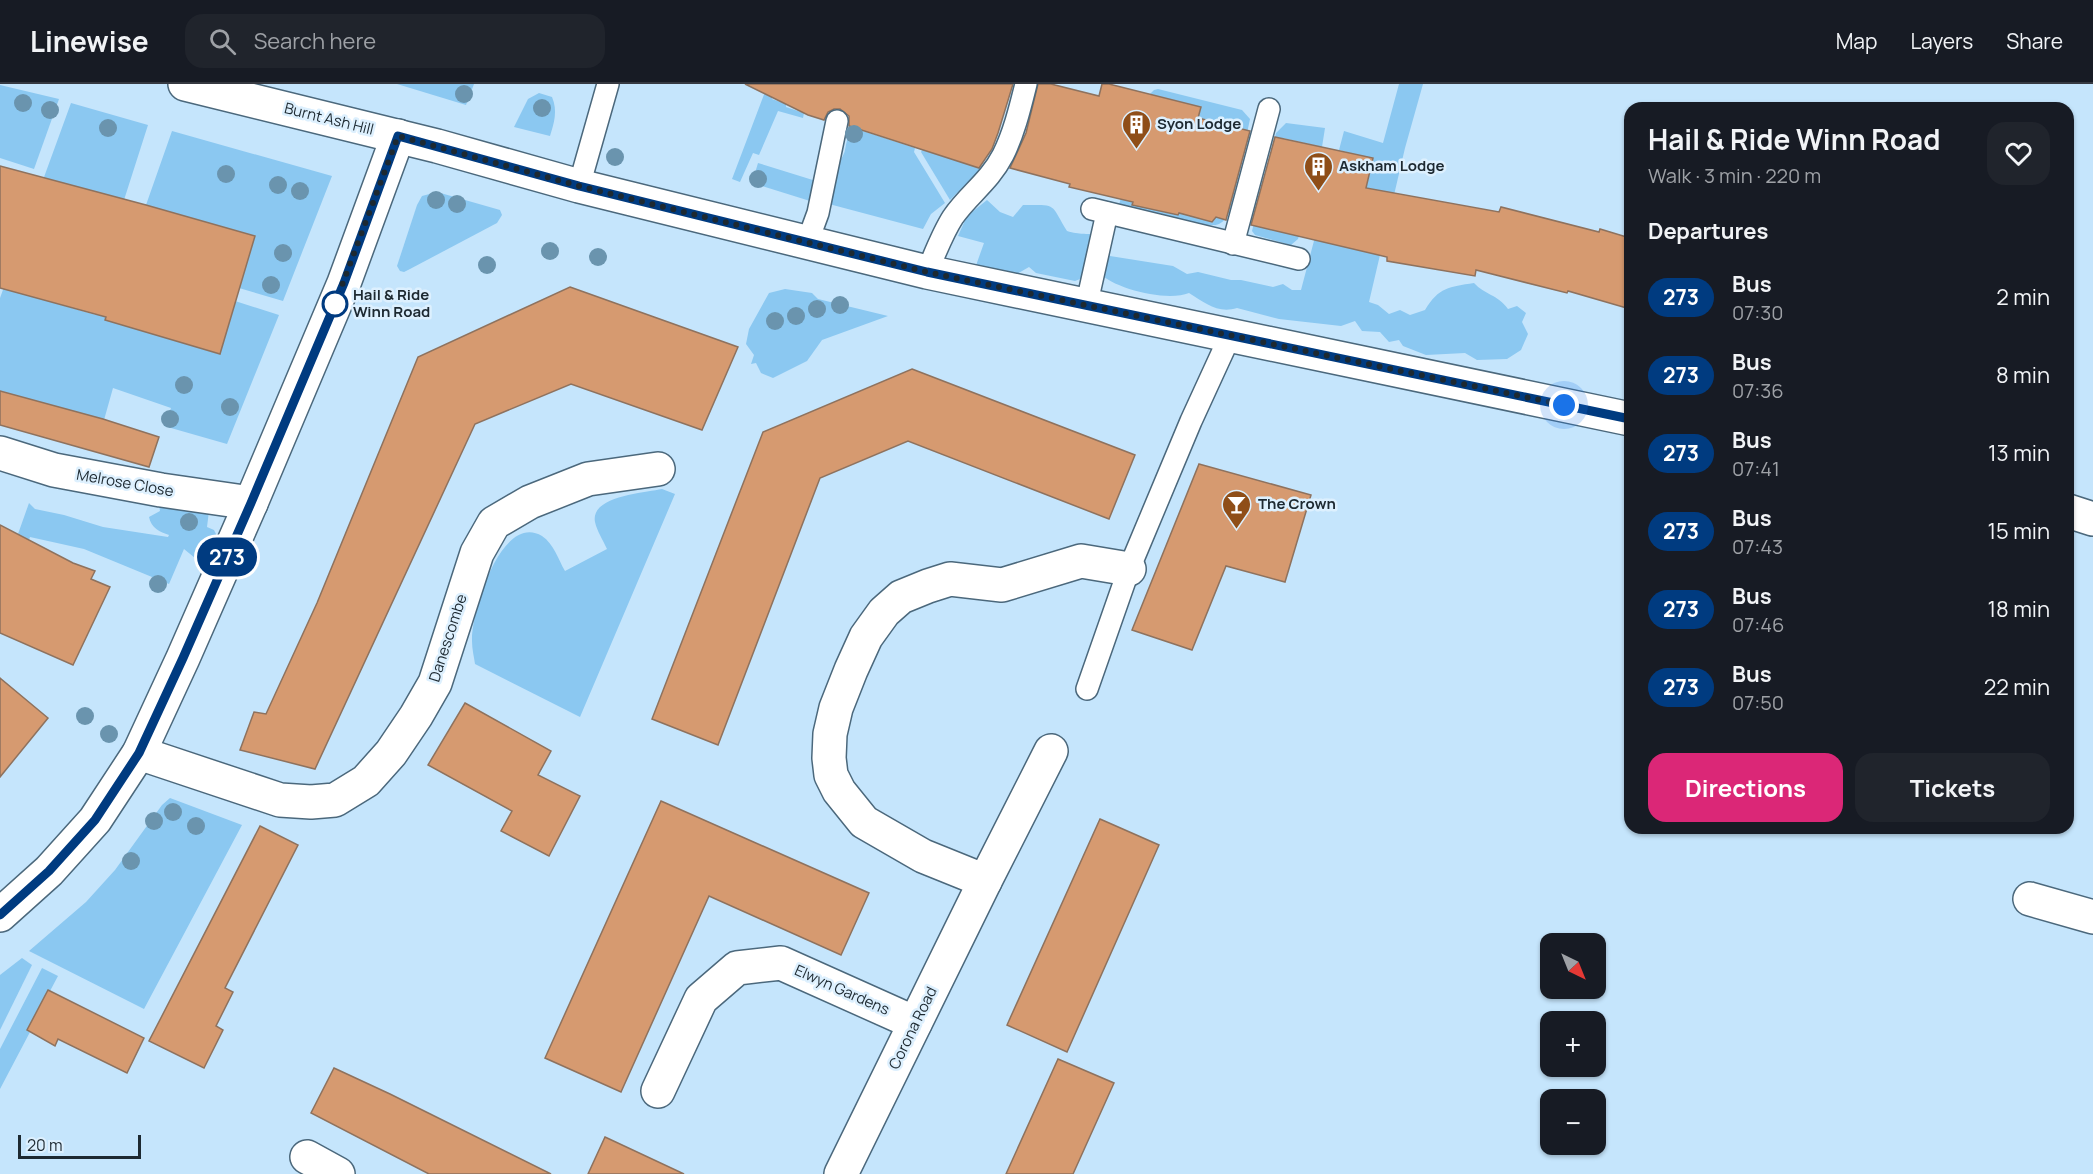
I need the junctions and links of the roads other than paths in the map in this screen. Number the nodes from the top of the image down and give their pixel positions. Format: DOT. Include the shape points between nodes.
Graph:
graph roads {
  1 [pos="185,84"];
  2 [pos="608,84"];
  3 [pos="1026,84"];
  4 [pos="250,92"];
  5 [pos="1269,109"];
  6 [pos="837,121"];
  7 [pos="398,136"];
  8 [pos="579,186"];
  9 [pos="807,243"];
  10 [pos="1233,244"];
  11 [pos="1299,259"];
  12 [pos="927,272"];
  13 [pos="1086,306"];
  14 [pos="1230,336"];
  15 [pos="1624,418"];
  16 [pos="0,453"];
  17 [pos="658,469"];
  18 [pos="251,503"];
  19 [pos="2074,513"];
  20 [pos="2093,519"];
  21 [pos="1129,569"];
  22 [pos="1087,689"];
  23 [pos="1051,751"];
  24 [pos="139,753"];
  25 [pos="985,881"];
  26 [pos="2030,899"];
  27 [pos="0,915"];
  28 [pos="2093,916"];
  29 [pos="915,1023"];
  30 [pos="658,1091"];
  31 [pos="307,1157"];
  32 [pos="338,1174"];
  33 [pos="841,1174"];
  1 -- 4 [label="street, Burnt Ash Hill"];
  2 -- 8 [label="lane"];
  3 -- 12 [label="lane" via="1003,154 982,186 953,216"];
  4 -- 7 [label="street, Burnt Ash Hill"];
  5 -- 10 [label="lane"];
  6 -- 9 [label="lane" via="818,213"];
  7 -- 8 [label="street, Burnt Ash Hill"];
  7 -- 18 [label="street" via="344,283"];
  8 -- 9 [label="street, Burnt Ash Hill"];
  9 -- 12 [label="street, Burnt Ash Hill"];
  10 -- 11 [label="lane"];
  10 -- 13 [label="lane" via="1100,211"];
  12 -- 13 [label="street, Burnt Ash Hill"];
  13 -- 14 [label="street, Burnt Ash Hill"];
  14 -- 15 [label="street, Burnt Ash Hill"];
  14 -- 21 [label="lane"];
  16 -- 18 [label="street, Melrose Close" via="54,470"];
  17 -- 24 [label="street, Danescombe" via="588,479 530,502 494,523 477,553 435,683 416,717 366,781 335,800 280,800"];
  18 -- 24 [label="street"];
  19 -- 20 [label="street"];
  21 -- 22 [label="lane"];
  21 -- 25 [label="street" via="1081,561 1002,585 950,579 928,586 901,597 884,612 854,662 830,734 831,775 839,790 864,822 922,856"];
  23 -- 25 [label="street, Corona Road"];
  24 -- 27 [label="street" via="91,825 42,878"];
  25 -- 29 [label="street, Corona Road"];
  26 -- 28 [label="street"];
  29 -- 30 [label="street, Elwyn Gardens" via="782,963 737,968 701,999"];
  29 -- 33 [label="street, Corona Road"];
  31 -- 32 [label="street"];
}
